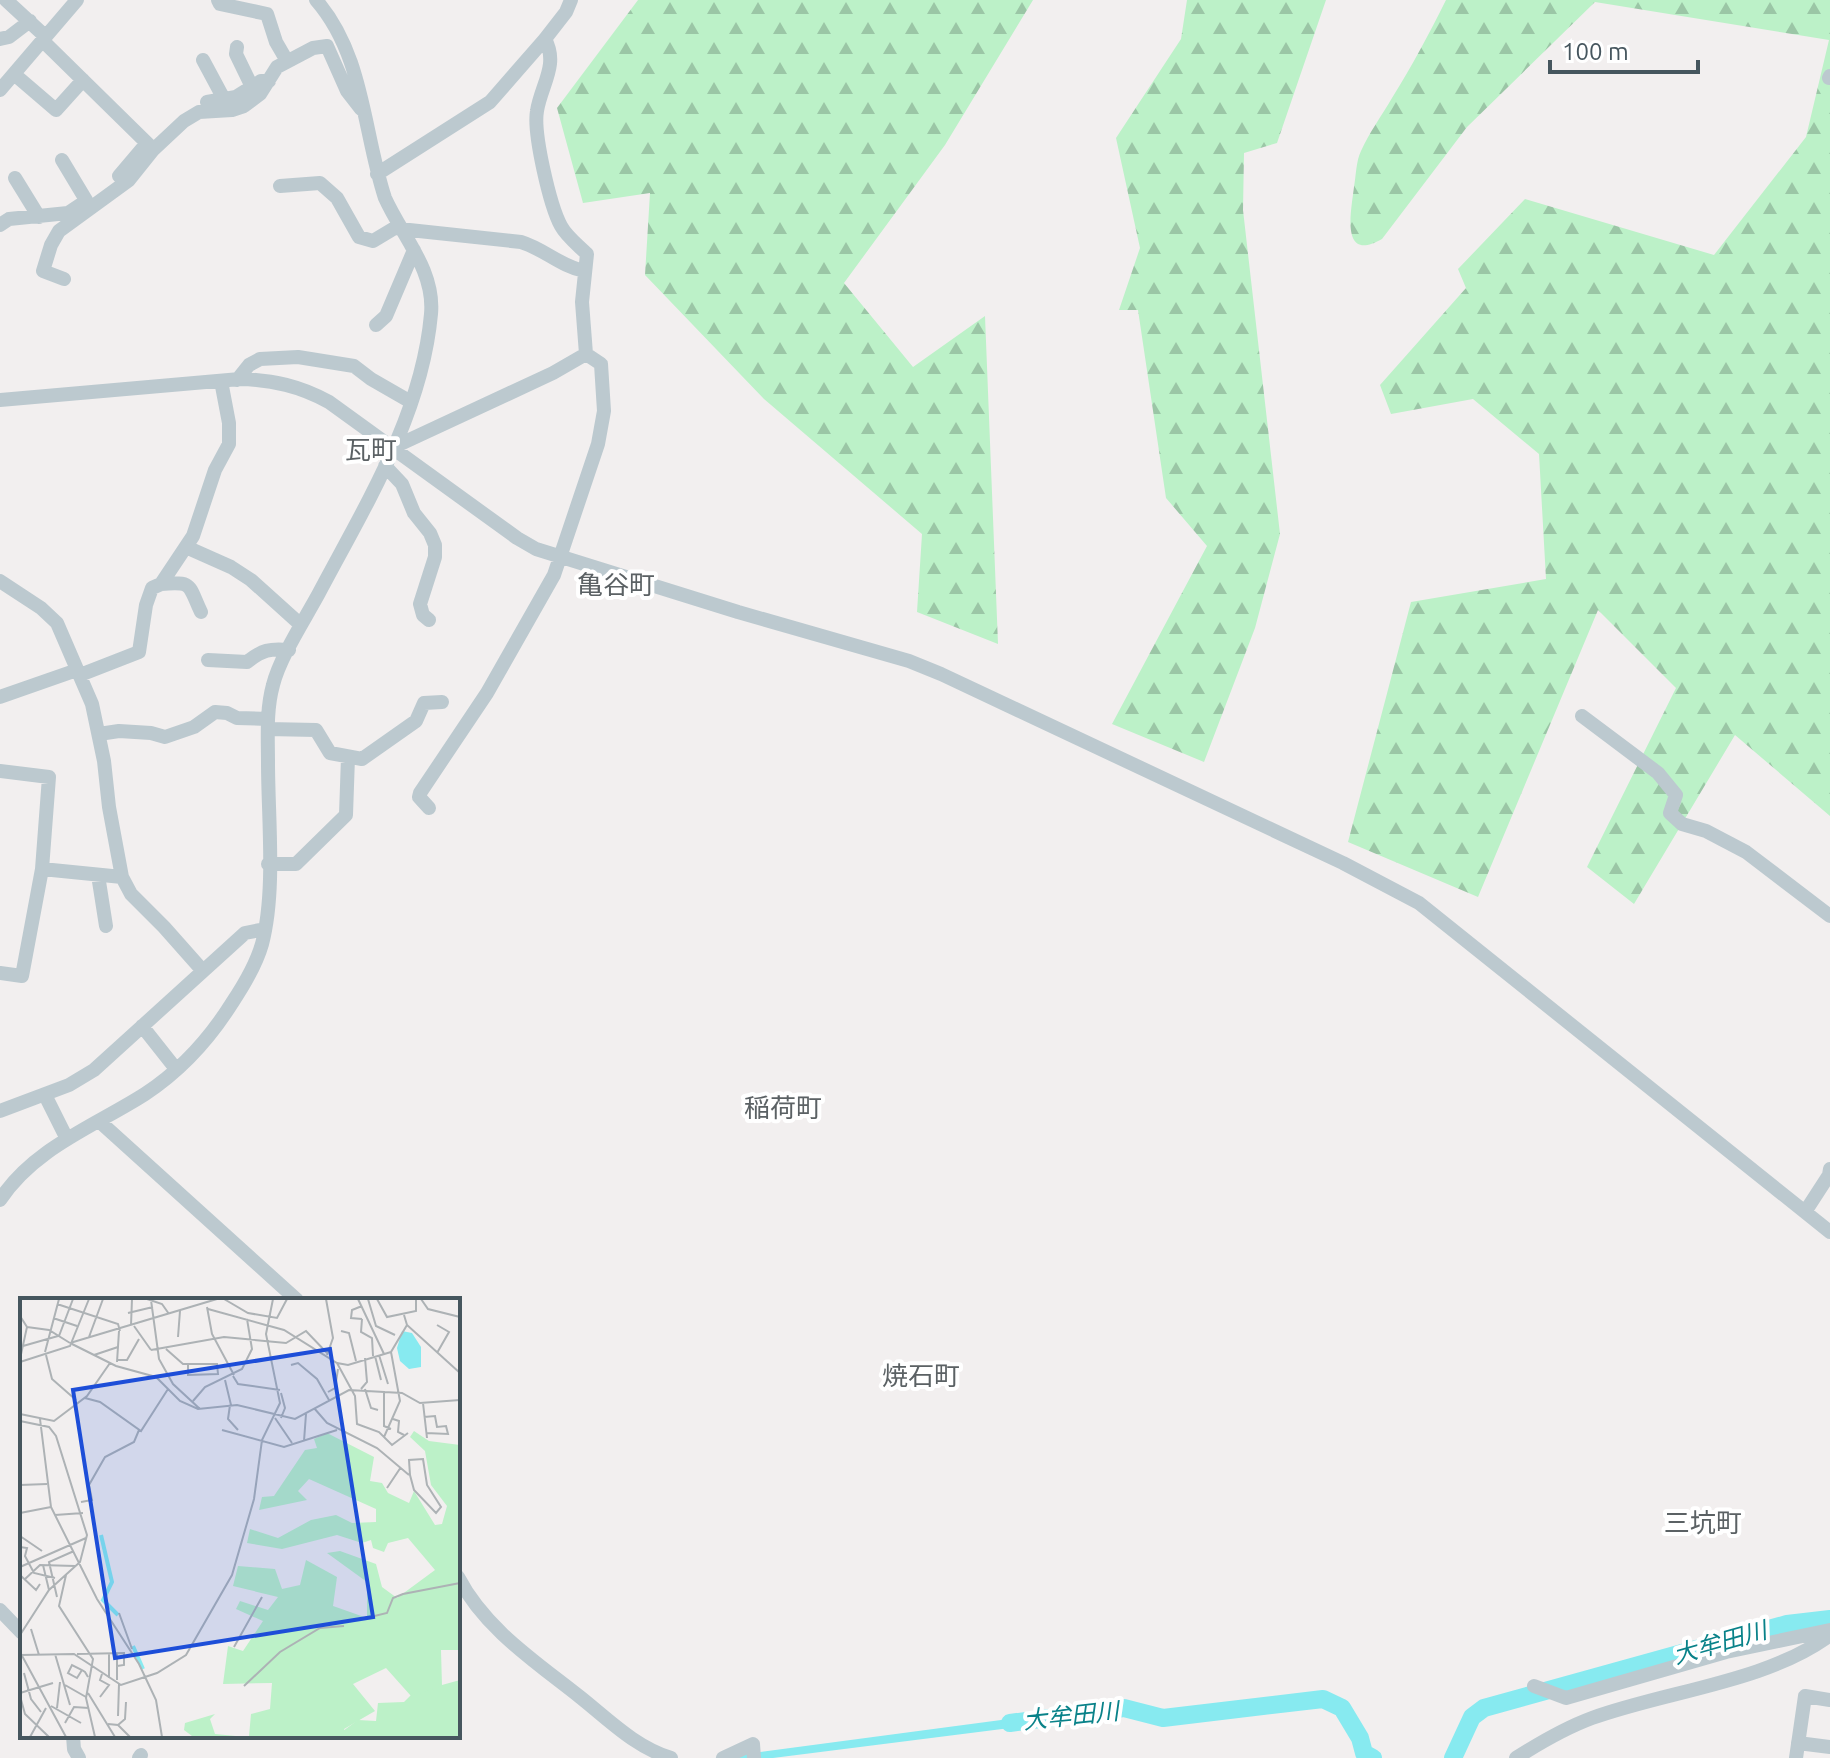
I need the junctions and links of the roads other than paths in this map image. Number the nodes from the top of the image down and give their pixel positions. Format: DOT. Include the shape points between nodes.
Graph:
graph roads {
  1 [pos="6,0"];
  2 [pos="77,0"];
  3 [pos="218,0"];
  4 [pos="316,0"];
  5 [pos="571,0"];
  6 [pos="30,21"];
  7 [pos="0,39"];
  8 [pos="45,39"];
  9 [pos="545,39"];
  10 [pos="237,47"];
  11 [pos="203,60"];
  12 [pos="287,61"];
  13 [pos="14,74"];
  14 [pos="83,80"];
  15 [pos="269,81"];
  16 [pos="252,87"];
  17 [pos="0,90"];
  18 [pos="225,101"];
  19 [pos="197,103"];
  20 [pos="363,112"];
  21 [pos="150,147"];
  22 [pos="62,160"];
  23 [pos="377,174"];
  24 [pos="15,178"];
  25 [pos="280,186"];
  26 [pos="86,200"];
  27 [pos="39,217"];
  28 [pos="0,225"];
  29 [pos="399,227"];
  30 [pos="414,250"];
  31 [pos="584,271"];
  32 [pos="64,279"];
  33 [pos="376,325"];
  34 [pos="586,354"];
  35 [pos="237,380"];
  36 [pos="221,381"];
  37 [pos="0,400"];
  38 [pos="411,402"];
  39 [pos="394,447"];
  40 [pos="385,466"];
  41 [pos="186,547"];
  42 [pos="561,558"];
  43 [pos="0,581"];
  44 [pos="161,584"];
  45 [pos="201,612"];
  46 [pos="429,620"];
  47 [pos="301,625"];
  48 [pos="289,650"];
  49 [pos="208,660"];
  50 [pos="78,672"];
  51 [pos="0,697"];
  52 [pos="442,702"];
  53 [pos="1582,716"];
  54 [pos="268,724"];
  55 [pos="99,734"];
  56 [pos="348,757"];
  57 [pos="0,771"];
  58 [pos="429,808"];
  59 [pos="268,864"];
  60 [pos="42,869"];
  61 [pos="98,875"];
  62 [pos="122,877"];
  63 [pos="1830,916"];
  64 [pos="106,926"];
  65 [pos="265,929"];
  66 [pos="203,971"];
  67 [pos="0,973"];
  68 [pos="142,1026"];
  69 [pos="176,1069"];
  70 [pos="45,1095"];
  71 [pos="0,1111"];
  72 [pos="99,1121"];
  73 [pos="67,1139"];
  74 [pos="1830,1169"];
  75 [pos="0,1200"];
  76 [pos="1805,1212"];
  77 [pos="1830,1232"];
  78 [pos="295,1298"];
  79 [pos="460,1580"];
  80 [pos="0,1610"];
  81 [pos="20,1631"];
  82 [pos="1826,1637"];
  83 [pos="1534,1686"];
  84 [pos="1830,1700"];
  85 [pos="1830,1747"];
  86 [pos="1797,1750"];
  87 [pos="671,1758"];
  88 [pos="723,1758"];
  89 [pos="754,1758"];
  90 [pos="1516,1758"];
  1 -- 6 [label="street"];
  2 -- 8 [label="street"];
  3 -- 12 [label="street" via="267,14"];
  4 -- 20 [label="street" via="334,20 347,47"];
  5 -- 9 [label="street"];
  6 -- 7 [label="street"];
  6 -- 8 [label="street"];
  8 -- 13 [label="street"];
  8 -- 14 [label="street"];
  9 -- 23 [label="street" via="490,102"];
  9 -- 31 [label="street" via="552,53 536,132 555,214 587,254"];
  10 -- 16 [label="street"];
  11 -- 18 [label="street"];
  12 -- 15 [label="street"];
  12 -- 20 [label="street" via="327,46"];
  13 -- 14 [label="street" via="56,110"];
  13 -- 17 [label="street"];
  14 -- 21 [label="street"];
  15 -- 16 [label="street"];
  15 -- 21 [label="street" via="244,106 199,112"];
  16 -- 18 [label="street"];
  18 -- 19 [label="street"];
  20 -- 23 [label="street"];
  21 -- 26 [label="street"];
  21 -- 32 [label="street" via="129,180 59,231 43,271"];
  22 -- 26 [label="street"];
  23 -- 29 [label="street"];
  24 -- 27 [label="street"];
  25 -- 29 [label="street" via="320,183 337,198 359,237 373,241"];
  26 -- 27 [label="street" via="68,213"];
  27 -- 28 [label="street" via="9,219"];
  29 -- 30 [label="street"];
  29 -- 31 [label="street" via="521,242"];
  30 -- 33 [label="street" via="386,316"];
  30 -- 38 [label="street" via="431,311"];
  31 -- 34 [label="street"];
  34 -- 39 [label="street"];
  34 -- 42 [label="street" via="601,364 604,411"];
  35 -- 36 [label="street"];
  35 -- 38 [label="street" via="260,359 298,357 354,366"];
  35 -- 39 [label="street" via="276,382 311,392"];
  36 -- 37 [label="street"];
  36 -- 41 [label="street" via="229,444"];
  38 -- 39 [label="street"];
  39 -- 40 [label="street"];
  39 -- 42 [label="street" via="517,538"];
  40 -- 46 [label="street" via="402,484 435,545 420,604"];
  40 -- 47 [label="street"];
  41 -- 44 [label="street"];
  41 -- 47 [label="street" via="251,580"];
  42 -- 58 [label="street" via="487,693 420,793"];
  42 -- 76 [label="street" via="923,666 1382,882 1463,936"];
  43 -- 50 [label="street" via="57,623"];
  44 -- 45 [label="street" via="188,585"];
  44 -- 50 [label="street" via="152,588 146,605 139,652"];
  47 -- 48 [label="street"];
  48 -- 49 [label="street" via="260,651 247,662"];
  48 -- 54 [label="street" via="273,683"];
  50 -- 51 [label="street"];
  50 -- 55 [label="street"];
  52 -- 56 [label="street" via="424,703 416,721 362,759"];
  53 -- 63 [label="street" via="1658,773 1676,795 1670,813 1682,824 1746,852"];
  54 -- 55 [label="street" via="215,712 194,727 165,737"];
  54 -- 56 [label="street" via="316,730 330,753"];
  54 -- 59 [label="street"];
  55 -- 62 [label="street"];
  56 -- 59 [label="street" via="346,815 296,864"];
  57 -- 60 [label="street" via="49,777"];
  59 -- 65 [label="street"];
  60 -- 61 [label="street"];
  60 -- 67 [label="street" via="22,976"];
  61 -- 62 [label="street"];
  61 -- 64 [label="street"];
  62 -- 66 [label="street" via="131,894"];
  65 -- 66 [label="street" via="245,933"];
  65 -- 69 [label="street" via="249,976 232,1003"];
  66 -- 68 [label="street"];
  68 -- 69 [label="street"];
  68 -- 70 [label="street" via="94,1070"];
  69 -- 72 [label="street"];
  70 -- 71 [label="street"];
  70 -- 73 [label="street"];
  72 -- 73 [label="street"];
  72 -- 78 [label="street"];
  73 -- 75 [label="street" via="22,1172"];
  74 -- 76 [label="street"];
  76 -- 77 [label="street"];
  79 -- 87 [label="street" via="482,1612 530,1659 626,1735"];
  80 -- 81 [label="street"];
  82 -- 83 [label="street" via="1726,1652 1566,1698"];
  82 -- 90 [label="street" via="1761,1669 1593,1718 1555,1733"];
  84 -- 86 [label="street" via="1805,1696"];
  85 -- 86 [label="street"];
  88 -- 89 [label="street" via="753,1744"];
}
